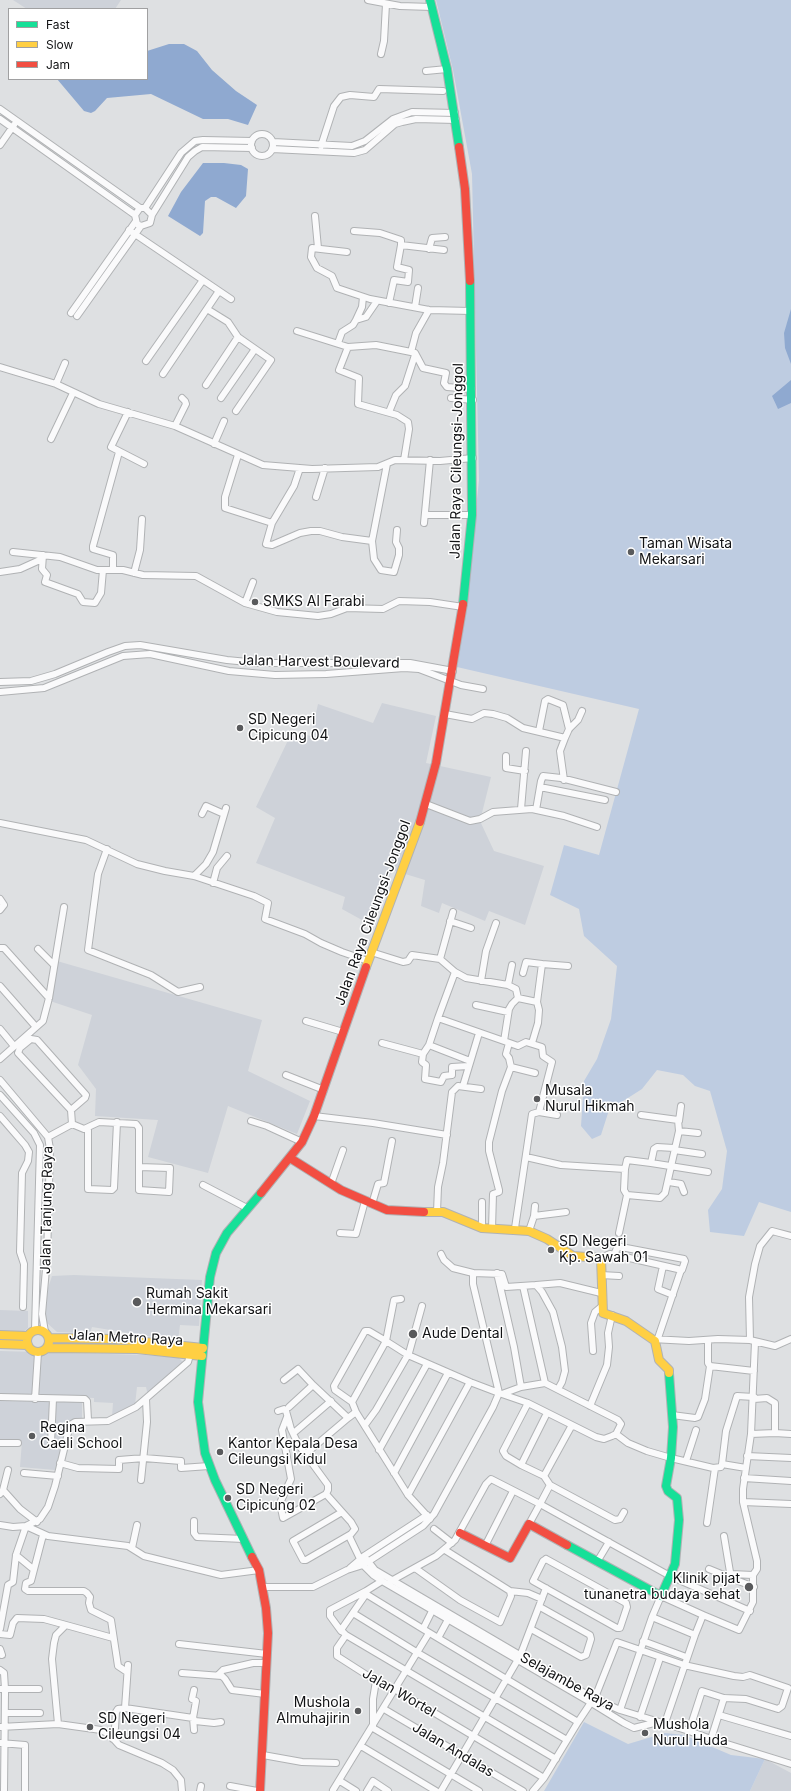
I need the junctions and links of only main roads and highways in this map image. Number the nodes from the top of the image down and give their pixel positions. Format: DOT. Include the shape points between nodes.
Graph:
graph roads {
  1 [pos="431,3"];
  2 [pos="290,1158"];
  3 [pos="47,1335"];
  4 [pos="0,1336"];
  5 [pos="28,1336"];
  6 [pos="0,1344"];
  7 [pos="28,1345"];
  8 [pos="48,1348"];
  9 [pos="202,1352"];
  10 [pos="456,1538"];
  11 [pos="260,1791"];
  1 -- 2 [label="main road, Jalan Raya Cileungsi-Jonggol" via="447,69 465,189 471,311 473,458 472,515 463,607 445,714 426,804 371,952 324,1090 302,1142"];
  2 -- 9 [label="main road, Jalan Raya Cileungsi-Jonggol" via="227,1233 216,1253 210,1277"];
  2 -- 10 [label="main road" via="331,1184 387,1210 437,1212 450,1214 482,1228 515,1228 547,1239 573,1256 601,1258 603,1313 626,1321 655,1338 658,1360 670,1372 671,1458 666,1486 668,1492 677,1498 679,1520 675,1564 661,1596 529,1524 510,1558 485,1546"];
  3 -- 5 [label="main road" via="35,1330"];
  3 -- 8 [label="main road"];
  3 -- 9 [label="main road, Jalan Metro Raya" via="116,1340"];
  4 -- 5 [label="main road"];
  5 -- 7 [label="main road"];
  6 -- 7 [label="main road"];
  7 -- 8 [label="main road" via="38,1353"];
  8 -- 9 [label="main road, Jalan Metro Raya" via="137,1349 190,1355"];
  9 -- 11 [label="main road, Jalan Raya Cileungsi-Jonggol" via="198,1402 205,1453 259,1570 263,1587 268,1654"];
}
